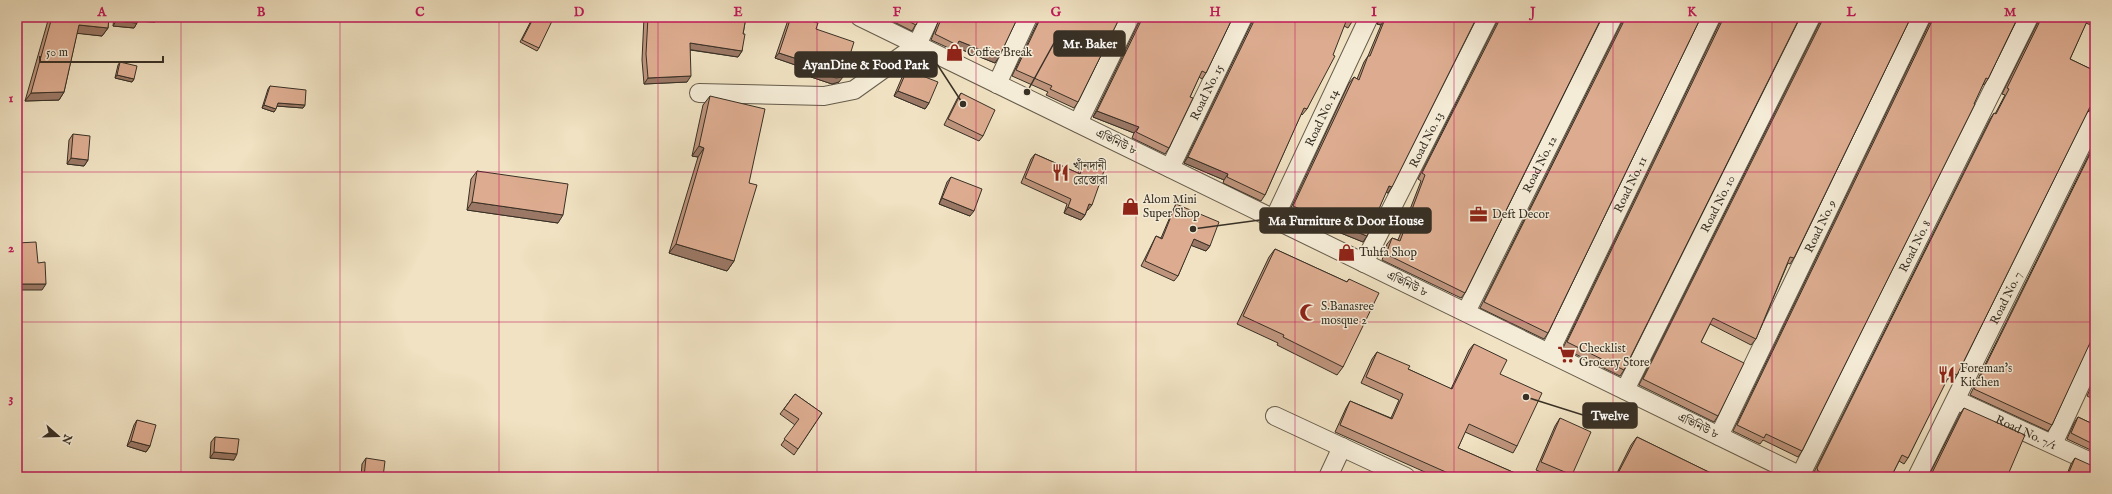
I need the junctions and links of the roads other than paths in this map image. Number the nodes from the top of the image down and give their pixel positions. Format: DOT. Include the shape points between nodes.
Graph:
graph roads {
  1 [pos="860,17"];
  2 [pos="930,17"];
  3 [pos="1028,17"];
  4 [pos="1130,17"];
  5 [pos="1243,17"];
  6 [pos="1369,17"];
  7 [pos="1488,17"];
  8 [pos="1613,17"];
  9 [pos="1711,17"];
  10 [pos="1811,17"];
  11 [pos="1921,17"];
  12 [pos="2029,17"];
  13 [pos="917,44"];
  14 [pos="997,84"];
  15 [pos="699,93"];
  16 [pos="2095,118"];
  17 [pos="1078,123"];
  18 [pos="1170,168"];
  19 [pos="1274,219"];
  20 [pos="1364,263"];
  21 [pos="1466,312"];
  22 [pos="1549,353"];
  23 [pos="2095,353"];
  24 [pos="1626,390"];
  25 [pos="1956,400"];
  26 [pos="1275,416"];
  27 [pos="1719,436"];
  28 [pos="2053,444"];
  29 [pos="1342,447"];
  30 [pos="2095,464"];
  31 [pos="1802,476"];
  32 [pos="1328,477"];
  33 [pos="1406,477"];
  34 [pos="1917,477"];
  1 -- 13 [label="street, এভিনিউ ৮"];
  2 -- 13 [label="street"];
  3 -- 14 [label="street"];
  4 -- 17 [label="street"];
  5 -- 18 [label="street, Road No. 15"];
  6 -- 19 [label="street, Road No. 14"];
  7 -- 20 [label="street, Road No. 13"];
  8 -- 21 [label="street, Road No. 12"];
  9 -- 22 [label="street, Road No. 11"];
  10 -- 24 [label="street, Road No. 10"];
  11 -- 27 [label="street, Road No. 9"];
  12 -- 31 [label="street, Road No. 8"];
  13 -- 14 [label="street, এভিনিউ ৮"];
  13 -- 15 [label="street" via="854,90 840,94 824,96"];
  14 -- 17 [label="street, এভিনিউ ৮"];
  16 -- 25 [label="street, Road No. 7"];
  17 -- 18 [label="street, এভিনিউ ৮"];
  18 -- 19 [label="street, এভিনিউ ৮"];
  19 -- 20 [label="street, এভিনিউ ৮"];
  20 -- 21 [label="street, এভিনিউ ৮"];
  21 -- 22 [label="street, এভিনিউ ৮"];
  22 -- 24 [label="street, এভিনিউ ৮"];
  23 -- 28 [label="street"];
  24 -- 27 [label="street, এভিনিউ ৮"];
  25 -- 28 [label="street, Road No. 7/1"];
  25 -- 34 [label="street, Road No. 7"];
  26 -- 29 [label="street"];
  27 -- 31 [label="street, এভিনিউ ৮"];
  28 -- 30 [label="street, Road No. 7/1"];
  29 -- 32 [label="street"];
  29 -- 33 [label="street"];
}
